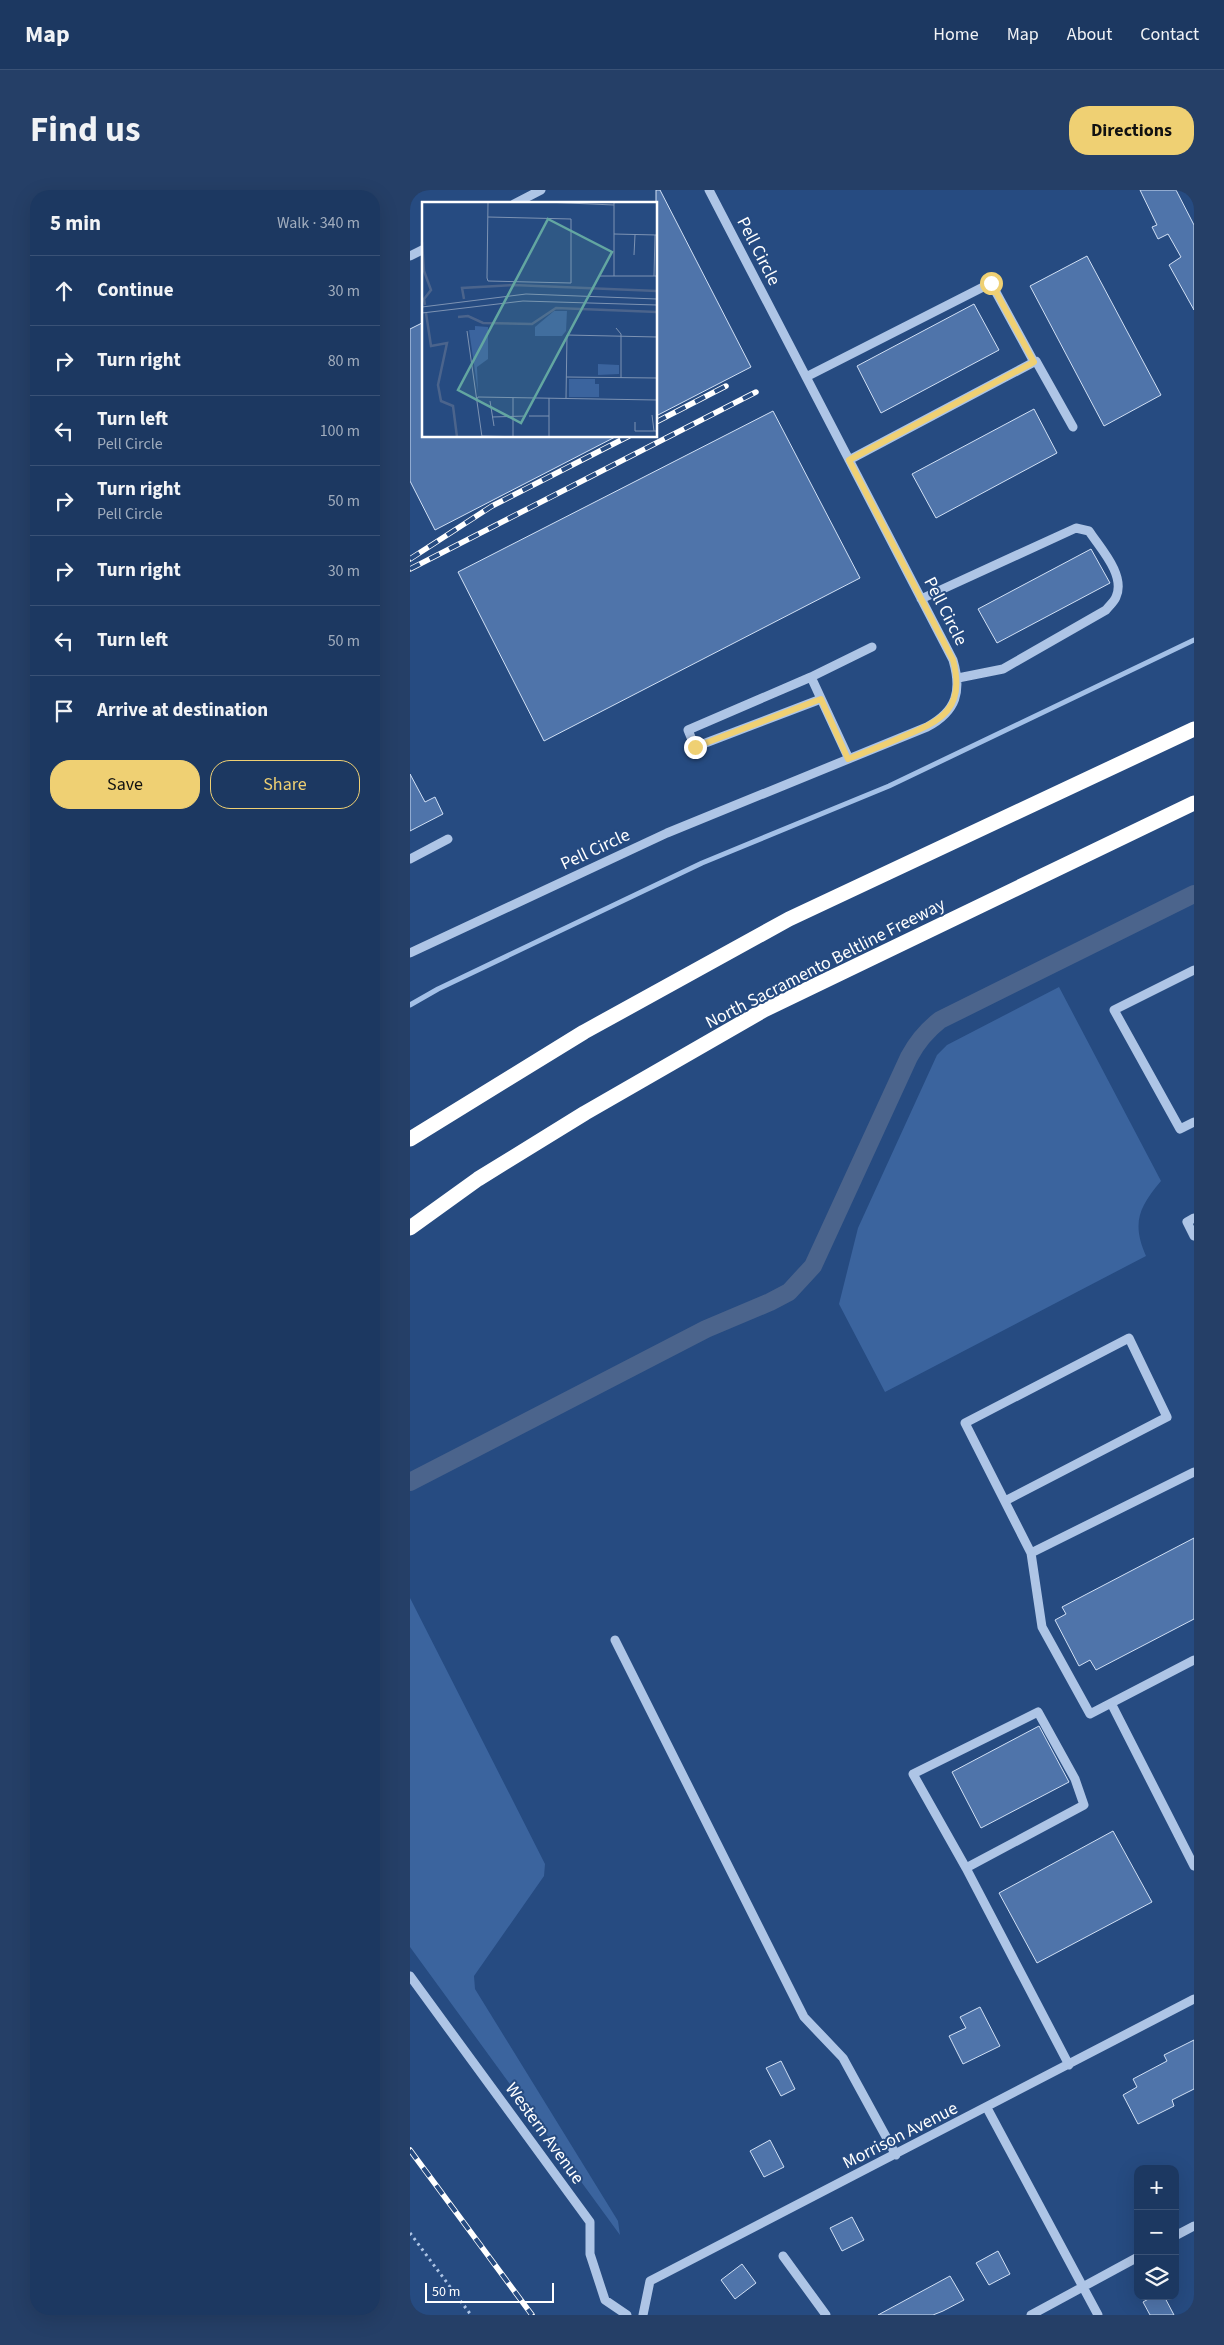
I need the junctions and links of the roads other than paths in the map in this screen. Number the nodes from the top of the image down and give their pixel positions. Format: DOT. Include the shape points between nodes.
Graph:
graph roads {
  1 [pos="541,190"];
  2 [pos="709,190"];
  3 [pos="518,202"];
  4 [pos="422,250"];
  5 [pos="410,256"];
  6 [pos="1034,362"];
  7 [pos="806,377"];
  8 [pos="1073,427"];
  9 [pos="849,460"];
  10 [pos="921,599"];
  11 [pos="872,647"];
  12 [pos="811,677"];
  13 [pos="958,678"];
  14 [pos="821,699"];
  15 [pos="1194,729"];
  16 [pos="848,759"];
  17 [pos="1194,803"];
  18 [pos="448,839"];
  19 [pos="410,859"];
  20 [pos="410,953"];
  21 [pos="1194,970"];
  22 [pos="1194,1122"];
  23 [pos="410,1139"];
  24 [pos="1194,1218"];
  25 [pos="410,1228"];
  26 [pos="1194,1236"];
  27 [pos="1194,1472"];
  28 [pos="1005,1501"];
  29 [pos="1031,1552"];
  30 [pos="615,1640"];
  31 [pos="1194,1660"];
  32 [pos="1111,1703"];
  33 [pos="1194,1866"];
  34 [pos="966,1868"];
  35 [pos="410,1976"];
  36 [pos="1194,1999"];
  37 [pos="1068,2065"];
  38 [pos="987,2108"];
  39 [pos="896,2156"];
  40 [pos="1194,2226"];
  41 [pos="1179,2234"];
  42 [pos="783,2256"];
  43 [pos="1134,2259"];
  44 [pos="1083,2287"];
  45 [pos="627,2315"];
  46 [pos="642,2315"];
  47 [pos="826,2315"];
  48 [pos="1031,2315"];
  49 [pos="1098,2315"];
  1 -- 3 [label="street"];
  2 -- 7 [label="street, Pell Circle"];
  4 -- 5 [label="street"];
  6 -- 7 [label="street" via="991,283"];
  6 -- 8 [label="street"];
  6 -- 9 [label="street"];
  7 -- 9 [label="street, Pell Circle"];
  9 -- 10 [label="street, Pell Circle"];
  10 -- 13 [label="street, Pell Circle" via="953,660"];
  10 -- 13 [label="street" via="1076,528 1089,531 1116,574 1119,585 1116,598 1106,610 1003,669"];
  11 -- 12 [label="street"];
  12 -- 14 [label="street"];
  12 -- 14 [label="street" via="688,730 695,747"];
  13 -- 16 [label="street, Pell Circle" via="953,703 938,721"];
  14 -- 16 [label="street"];
  15 -- 23 [label="highway" via="789,919 584,1032"];
  16 -- 20 [label="street, Pell Circle" via="667,833"];
  17 -- 25 [label="highway, North Sacramento Beltline Freeway" via="764,1010 568,1123 478,1179"];
  18 -- 19 [label="street"];
  21 -- 22 [label="street" via="1114,1010 1180,1129"];
  24 -- 26 [label="street" via="1187,1222"];
  27 -- 29 [label="street"];
  28 -- 28 [label="street" via="965,1423 1129,1338 1167,1417"];
  28 -- 29 [label="street"];
  29 -- 32 [label="street" via="1042,1627 1090,1714"];
  30 -- 39 [label="street" via="804,2017 843,2058"];
  31 -- 32 [label="street"];
  32 -- 33 [label="street"];
  34 -- 34 [label="street" via="1084,1805 1075,1779 1038,1712 913,1774"];
  34 -- 37 [label="street"];
  35 -- 45 [label="street, Western Avenue" via="590,2222 590,2254 605,2300"];
  36 -- 37 [label="street, Morrison Avenue"];
  37 -- 38 [label="street, Morrison Avenue"];
  38 -- 39 [label="street, Morrison Avenue"];
  38 -- 44 [label="street"];
  39 -- 46 [label="street, Morrison Avenue" via="650,2280"];
  40 -- 41 [label="street"];
  42 -- 47 [label="street"];
  43 -- 44 [label="street"];
  44 -- 48 [label="street"];
  44 -- 49 [label="street"];
}
